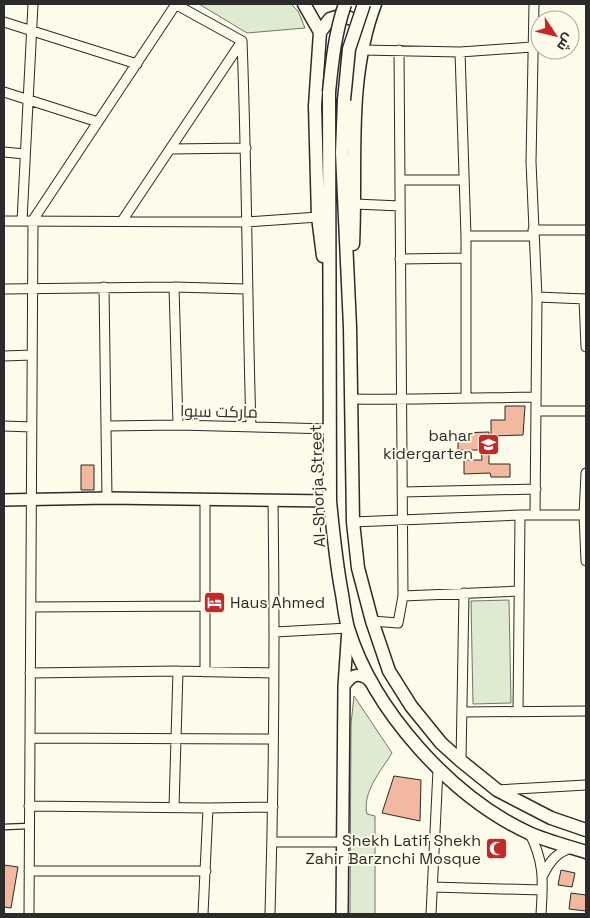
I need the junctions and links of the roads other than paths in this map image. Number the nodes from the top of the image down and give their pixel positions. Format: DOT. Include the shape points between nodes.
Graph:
graph roads {
  1 [pos="33,4"];
  2 [pos="176,4"];
  3 [pos="304,4"];
  4 [pos="345,4"];
  5 [pos="364,4"];
  6 [pos="375,4"];
  7 [pos="4,22"];
  8 [pos="31,31"];
  9 [pos="320,32"];
  10 [pos="242,41"];
  11 [pos="530,47"];
  12 [pos="362,50"];
  13 [pos="399,50"];
  14 [pos="460,52"];
  15 [pos="532,60"];
  16 [pos="137,64"];
  17 [pos="4,92"];
  18 [pos="28,99"];
  19 [pos="98,122"];
  20 [pos="246,148"];
  21 [pos="171,149"];
  22 [pos="4,152"];
  23 [pos="25,154"];
  24 [pos="400,180"];
  25 [pos="464,180"];
  26 [pos="355,204"];
  27 [pos="400,206"];
  28 [pos="318,217"];
  29 [pos="33,220"];
  30 [pos="122,220"];
  31 [pos="4,221"];
  32 [pos="22,221"];
  33 [pos="246,222"];
  34 [pos="586,230"];
  35 [pos="533,233"];
  36 [pos="466,236"];
  37 [pos="466,258"];
  38 [pos="400,259"];
  39 [pos="104,287"];
  40 [pos="174,287"];
  41 [pos="33,288"];
  42 [pos="4,289"];
  43 [pos="247,289"];
  44 [pos="537,297"];
  45 [pos="585,299"];
  46 [pos="330,316"];
  47 [pos="350,327"];
  48 [pos="586,347"];
  49 [pos="32,354"];
  50 [pos="4,356"];
  51 [pos="466,398"];
  52 [pos="536,398"];
  53 [pos="351,399"];
  54 [pos="402,400"];
  55 [pos="537,411"];
  56 [pos="586,411"];
  57 [pos="178,425"];
  58 [pos="4,426"];
  59 [pos="106,426"];
  60 [pos="32,427"];
  61 [pos="251,427"];
  62 [pos="331,434"];
  63 [pos="352,439"];
  64 [pos="586,473"];
  65 [pos="536,489"];
  66 [pos="402,492"];
  67 [pos="107,498"];
  68 [pos="205,499"];
  69 [pos="4,500"];
  70 [pos="31,500"];
  71 [pos="273,500"];
  72 [pos="330,501"];
  73 [pos="520,515"];
  74 [pos="535,515"];
  75 [pos="585,515"];
  76 [pos="403,521"];
  77 [pos="353,522"];
  78 [pos="586,561"];
  79 [pos="518,591"];
  80 [pos="464,593"];
  81 [pos="403,596"];
  82 [pos="206,606"];
  83 [pos="30,607"];
  84 [pos="372,621"];
  85 [pos="348,628"];
  86 [pos="275,632"];
  87 [pos="178,671"];
  88 [pos="205,672"];
  89 [pos="30,673"];
  90 [pos="273,673"];
  91 [pos="373,684"];
  92 [pos="344,686"];
  93 [pos="518,711"];
  94 [pos="586,711"];
  95 [pos="463,712"];
  96 [pos="30,738"];
  97 [pos="273,739"];
  98 [pos="176,740"];
  99 [pos="461,761"];
  100 [pos="438,770"];
  101 [pos="586,785"];
  102 [pos="497,790"];
  103 [pos="29,806"];
  104 [pos="174,807"];
  105 [pos="273,807"];
  106 [pos="208,808"];
  107 [pos="29,826"];
  108 [pos="4,827"];
  109 [pos="586,830"];
  110 [pos="529,832"];
  111 [pos="272,842"];
  112 [pos="343,842"];
  113 [pos="573,848"];
  114 [pos="586,852"];
  115 [pos="29,871"];
  116 [pos="206,871"];
  117 [pos="543,875"];
  118 [pos="432,887"];
  119 [pos="542,890"];
  120 [pos="28,914"];
  121 [pos="204,914"];
  122 [pos="270,914"];
  123 [pos="342,914"];
  124 [pos="431,914"];
  125 [pos="540,914"];
  1 -- 8 [label="street"];
  2 -- 10 [label="street"];
  2 -- 16 [label="street"];
  3 -- 9 [label="main road"];
  4 -- 46 [label="main road, Al-Shorja Street, bridge" via="338,24 329,92"];
  5 -- 47 [label="main road, bridge" via="349,50 344,100 342,153"];
  6 -- 12 [label="main road"];
  7 -- 8 [label="street"];
  8 -- 16 [label="street"];
  8 -- 18 [label="street"];
  9 -- 12 [label="main road" via="330,19 338,15 348,16 361,29"];
  9 -- 28 [label="main road" via="315,106"];
  10 -- 20 [label="street"];
  10 -- 21 [label="street"];
  11 -- 14 [label="street"];
  12 -- 13 [label="street"];
  12 -- 26 [label="main road" via="354,116"];
  13 -- 14 [label="street"];
  13 -- 24 [label="street"];
  14 -- 25 [label="street"];
  15 -- 35 [label="street"];
  16 -- 19 [label="street"];
  17 -- 18 [label="street"];
  18 -- 19 [label="street"];
  18 -- 23 [label="street"];
  19 -- 29 [label="street"];
  20 -- 21 [label="street"];
  20 -- 33 [label="street"];
  21 -- 30 [label="street"];
  22 -- 23 [label="street"];
  23 -- 32 [label="street"];
  24 -- 25 [label="street"];
  24 -- 27 [label="street"];
  25 -- 36 [label="street"];
  26 -- 27 [label="street"];
  26 -- 47 [label="main road"];
  27 -- 38 [label="street"];
  28 -- 33 [label="street"];
  28 -- 46 [label="main road"];
  29 -- 30 [label="street"];
  29 -- 32 [label="street"];
  29 -- 41 [label="street"];
  30 -- 33 [label="street"];
  31 -- 32 [label="street"];
  33 -- 43 [label="street"];
  34 -- 35 [label="street"];
  35 -- 36 [label="street"];
  35 -- 44 [label="street"];
  36 -- 37 [label="street"];
  37 -- 38 [label="street"];
  37 -- 51 [label="street"];
  38 -- 54 [label="street"];
  39 -- 40 [label="street"];
  39 -- 41 [label="street"];
  39 -- 59 [label="street"];
  40 -- 43 [label="street"];
  40 -- 57 [label="street"];
  41 -- 42 [label="street"];
  41 -- 49 [label="street"];
  43 -- 61 [label="street"];
  44 -- 45 [label="street"];
  44 -- 52 [label="street"];
  45 -- 48 [label="street"];
  46 -- 62 [label="main road, Al-Shorja Street"];
  47 -- 53 [label="main road"];
  49 -- 50 [label="street"];
  49 -- 60 [label="street"];
  51 -- 52 [label="street"];
  51 -- 54 [label="street"];
  52 -- 55 [label="street"];
  53 -- 54 [label="street"];
  53 -- 63 [label="main road"];
  54 -- 66 [label="street"];
  55 -- 56 [label="street"];
  55 -- 65 [label="street"];
  57 -- 59 [label="street, مارکت سیوا"];
  57 -- 61 [label="street, مارکت سیوا"];
  58 -- 60 [label="street"];
  59 -- 67 [label="street"];
  60 -- 70 [label="street"];
  61 -- 62 [label="street, مارکت سیوا"];
  62 -- 63 [label="main road"];
  62 -- 72 [label="main road, Al-Shorja Street"];
  63 -- 77 [label="main road"];
  64 -- 75 [label="street"];
  65 -- 66 [label="street"];
  65 -- 74 [label="street"];
  66 -- 76 [label="street"];
  67 -- 68 [label="street"];
  67 -- 70 [label="street"];
  68 -- 71 [label="street"];
  68 -- 82 [label="street"];
  69 -- 70 [label="street"];
  70 -- 83 [label="street"];
  71 -- 72 [label="street"];
  71 -- 86 [label="street"];
  72 -- 85 [label="main road, Al-Shorja Street" via="334,551"];
  73 -- 74 [label="street"];
  73 -- 76 [label="street"];
  73 -- 79 [label="street"];
  74 -- 75 [label="street"];
  75 -- 78 [label="street"];
  76 -- 77 [label="street"];
  76 -- 81 [label="street"];
  77 -- 84 [label="main road" via="358,568"];
  79 -- 80 [label="street"];
  79 -- 93 [label="street"];
  80 -- 81 [label="street"];
  80 -- 95 [label="street"];
  81 -- 84 [label="street" via="398,622"];
  82 -- 83 [label="street"];
  82 -- 88 [label="street"];
  83 -- 89 [label="street"];
  84 -- 99 [label="main road" via="389,671 411,706 441,743"];
  85 -- 86 [label="street"];
  85 -- 91 [label="main road, Al-Shorja Street"];
  85 -- 92 [label="street"];
  86 -- 90 [label="street"];
  87 -- 88 [label="street"];
  87 -- 89 [label="street"];
  87 -- 98 [label="street"];
  88 -- 90 [label="street"];
  89 -- 96 [label="street"];
  90 -- 97 [label="street"];
  91 -- 92 [label="street" via="364,676 357,675"];
  91 -- 100 [label="main road, Al-Shorja Street" via="410,739"];
  92 -- 112 [label="street"];
  93 -- 94 [label="street"];
  93 -- 95 [label="street"];
  95 -- 99 [label="street"];
  96 -- 98 [label="street"];
  96 -- 103 [label="street"];
  97 -- 98 [label="street"];
  97 -- 105 [label="street"];
  98 -- 104 [label="street"];
  99 -- 102 [label="main road"];
  100 -- 110 [label="main road, Al-Shorja Street" via="493,812"];
  100 -- 118 [label="street"];
  101 -- 102 [label="street"];
  102 -- 109 [label="main road" via="551,818"];
  103 -- 104 [label="street"];
  103 -- 107 [label="street"];
  104 -- 106 [label="street"];
  105 -- 106 [label="street"];
  105 -- 111 [label="street"];
  106 -- 116 [label="street"];
  107 -- 108 [label="lane"];
  107 -- 115 [label="street"];
  110 -- 113 [label="main road, Al-Shorja Street"];
  110 -- 117 [label="street"];
  111 -- 112 [label="street"];
  111 -- 122 [label="street"];
  112 -- 123 [label="street"];
  113 -- 114 [label="main road, Al-Shorja Street"];
  113 -- 117 [label="street" via="558,854"];
  115 -- 116 [label="street"];
  115 -- 120 [label="street"];
  116 -- 121 [label="street"];
  117 -- 119 [label="street"];
  118 -- 119 [label="street"];
  118 -- 124 [label="street"];
  119 -- 125 [label="street"];
}
